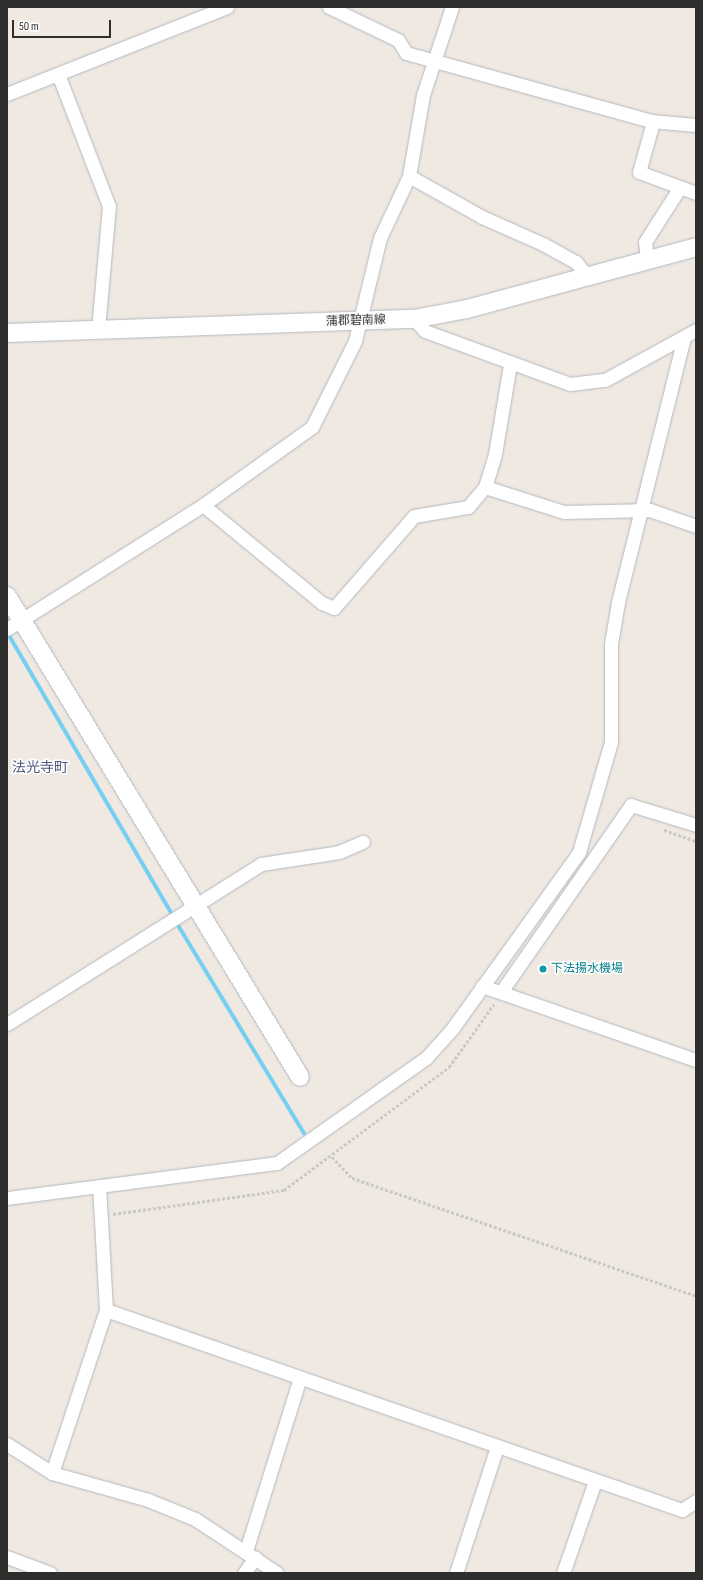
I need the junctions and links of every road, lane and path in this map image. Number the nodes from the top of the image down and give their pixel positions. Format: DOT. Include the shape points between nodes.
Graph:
graph roads {
  1 [pos="227,7"];
  2 [pos="328,7"];
  3 [pos="452,7"];
  4 [pos="432,60"];
  5 [pos="58,74"];
  6 [pos="7,94"];
  7 [pos="653,122"];
  8 [pos="696,125"];
  9 [pos="409,176"];
  10 [pos="680,187"];
  11 [pos="696,193"];
  12 [pos="696,247"];
  13 [pos="647,260"];
  14 [pos="587,276"];
  15 [pos="414,319"];
  16 [pos="360,320"];
  17 [pos="98,330"];
  18 [pos="696,330"];
  19 [pos="7,333"];
  20 [pos="684,337"];
  21 [pos="510,364"];
  22 [pos="485,487"];
  23 [pos="203,505"];
  24 [pos="642,511"];
  25 [pos="694,521"];
  26 [pos="7,596"];
  27 [pos="22,620"];
  28 [pos="7,629"];
  29 [pos="696,826"];
  30 [pos="363,842"];
  31 [pos="195,906"];
  32 [pos="482,986"];
  33 [pos="501,992"];
  34 [pos="7,1024"];
  35 [pos="696,1060"];
  36 [pos="300,1077"];
  37 [pos="332,1157"];
  38 [pos="99,1186"];
  39 [pos="7,1198"];
  40 [pos="696,1296"];
  41 [pos="106,1310"];
  42 [pos="300,1378"];
  43 [pos="7,1444"];
  44 [pos="497,1447"];
  45 [pos="52,1473"];
  46 [pos="595,1481"];
  47 [pos="696,1501"];
  48 [pos="250,1554"];
  49 [pos="7,1557"];
  50 [pos="50,1573"];
  51 [pos="244,1573"];
  52 [pos="277,1573"];
  53 [pos="456,1573"];
  54 [pos="563,1573"];
  1 -- 5 [label="street"];
  2 -- 4 [label="street" via="398,40 406,53"];
  3 -- 4 [label="street"];
  4 -- 7 [label="street"];
  4 -- 9 [label="street"];
  5 -- 6 [label="street"];
  5 -- 17 [label="street" via="109,206"];
  7 -- 8 [label="street"];
  7 -- 10 [label="street" via="639,172"];
  9 -- 14 [label="street" via="475,214 543,244 576,262"];
  9 -- 16 [label="street" via="380,238"];
  10 -- 11 [label="street"];
  10 -- 13 [label="street" via="645,242"];
  12 -- 13 [label="main road, 蒲郡碧南線"];
  13 -- 14 [label="main road, 蒲郡碧南線"];
  14 -- 15 [label="main road, 蒲郡碧南線" via="467,309"];
  15 -- 16 [label="main road, 蒲郡碧南線"];
  15 -- 21 [label="street" via="425,330"];
  16 -- 17 [label="main road, 蒲郡碧南線"];
  16 -- 23 [label="street" via="355,341 312,427"];
  17 -- 19 [label="main road, 蒲郡碧南線"];
  18 -- 20 [label="street"];
  20 -- 21 [label="street" via="592,384 570,384"];
  20 -- 24 [label="street"];
  21 -- 22 [label="street" via="495,454"];
  22 -- 23 [label="street" via="468,506 414,516 334,608 322,603"];
  22 -- 24 [label="street" via="564,512"];
  23 -- 27 [label="street"];
  24 -- 25 [label="street" via="650,510"];
  24 -- 32 [label="street" via="611,644 611,742 579,852"];
  26 -- 27 [label="main road"];
  27 -- 28 [label="street"];
  27 -- 31 [label="main road"];
  29 -- 33 [label="street" via="632,805"];
  30 -- 31 [label="street" via="339,852 261,864"];
  31 -- 34 [label="street"];
  31 -- 36 [label="main road"];
  32 -- 33 [label="street"];
  32 -- 38 [label="street" via="426,1058 349,1110 286,1158 263,1166"];
  33 -- 35 [label="street"];
  37 -- 40 [label="path" via="352,1178"];
  38 -- 39 [label="street"];
  38 -- 41 [label="street"];
  41 -- 42 [label="street"];
  41 -- 45 [label="street"];
  42 -- 44 [label="street"];
  42 -- 48 [label="street"];
  43 -- 45 [label="street"];
  44 -- 46 [label="street"];
  44 -- 53 [label="street"];
  45 -- 48 [label="street" via="170,1507"];
  46 -- 47 [label="street" via="682,1510"];
  46 -- 54 [label="street"];
  48 -- 51 [label="street"];
  48 -- 52 [label="street"];
  49 -- 50 [label="street"];
}
